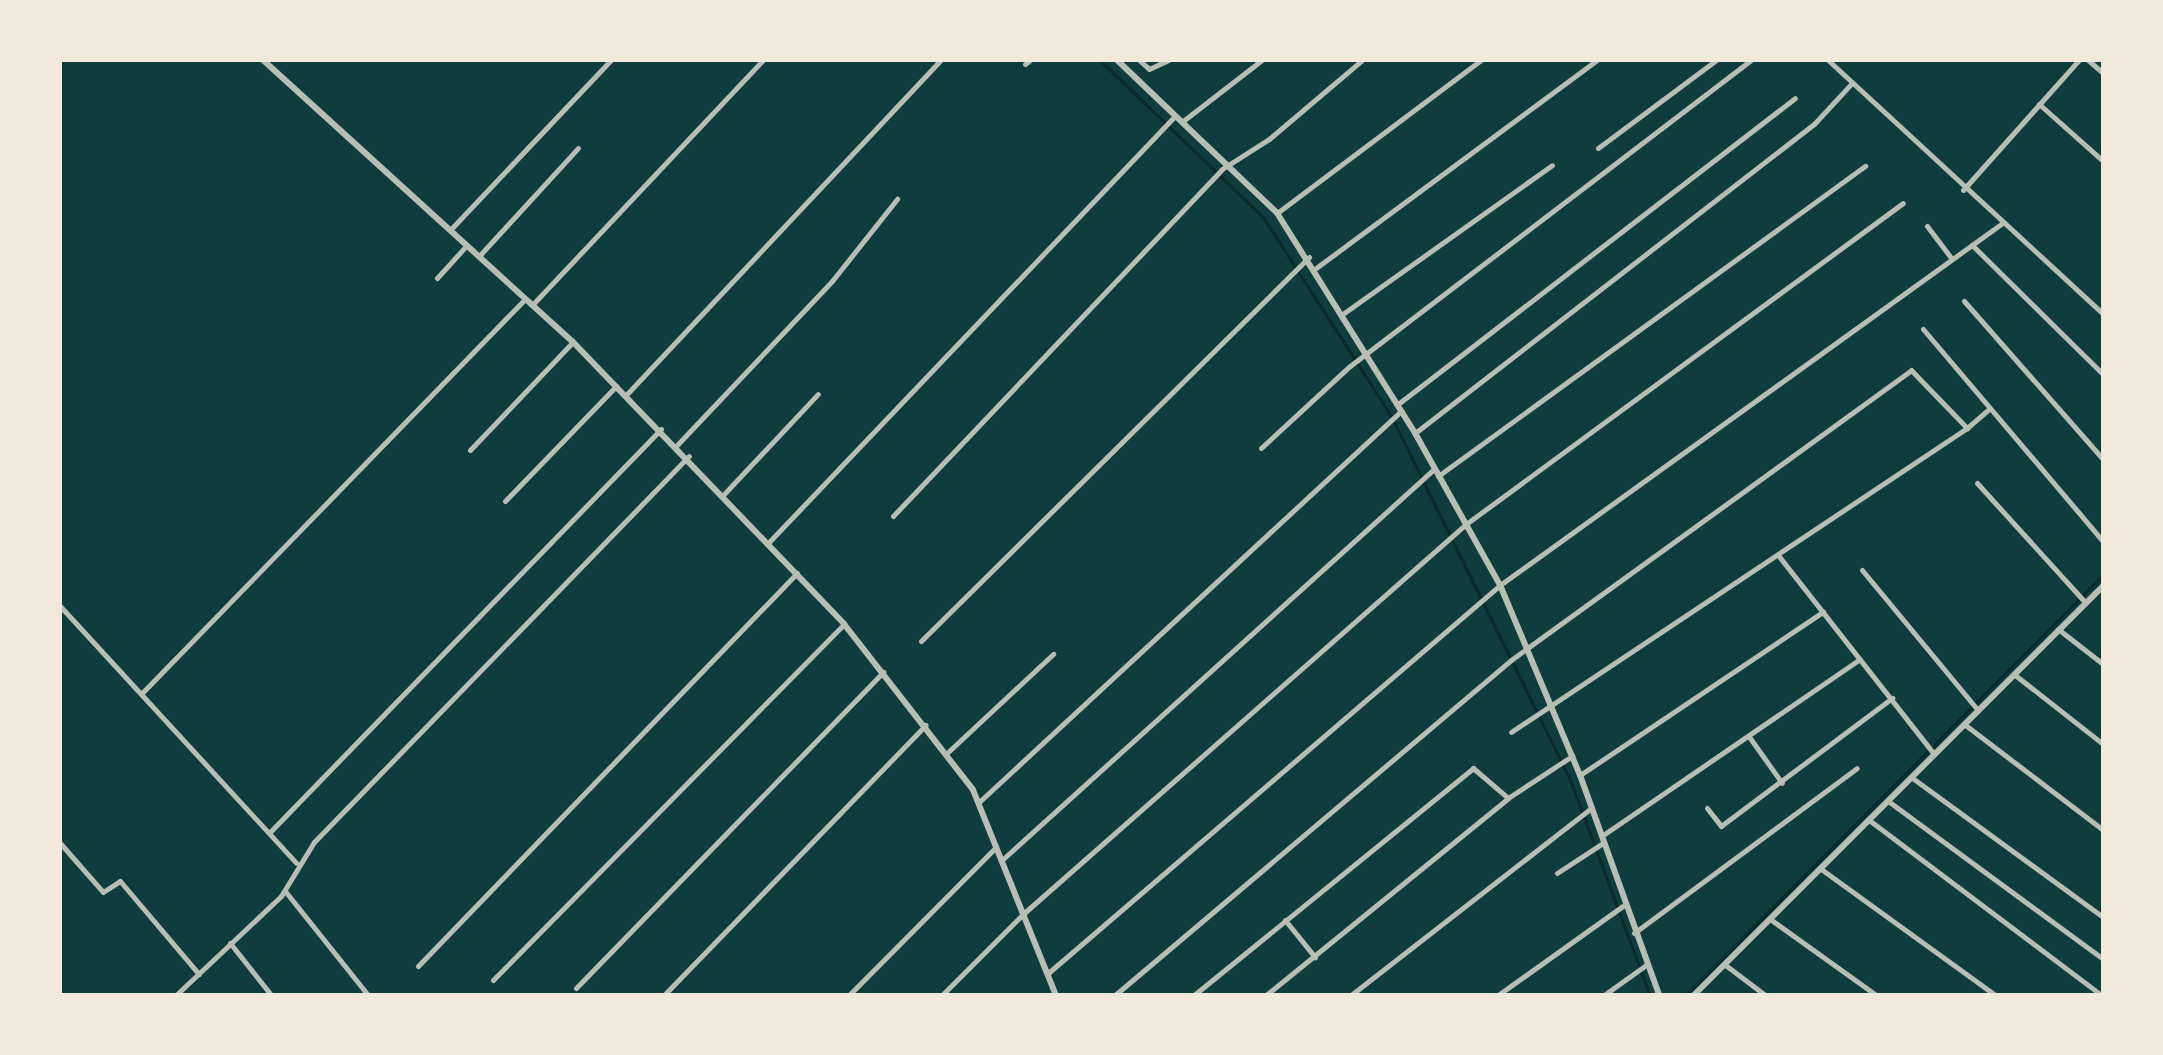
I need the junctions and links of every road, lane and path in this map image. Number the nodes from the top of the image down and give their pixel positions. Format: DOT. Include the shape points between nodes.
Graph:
graph roads {
  1 [pos="263,60"];
  2 [pos="612,60"];
  3 [pos="762,60"];
  4 [pos="941,60"];
  5 [pos="1117,60"];
  6 [pos="1138,60"];
  7 [pos="1168,60"];
  8 [pos="1262,60"];
  9 [pos="1362,60"];
  10 [pos="1481,60"];
  11 [pos="1597,60"];
  12 [pos="1716,60"];
  13 [pos="1752,60"];
  14 [pos="1828,60"];
  15 [pos="2079,60"];
  16 [pos="2088,60"];
  17 [pos="2103,73"];
  18 [pos="1852,83"];
  19 [pos="1795,98"];
  20 [pos="2039,104"];
  21 [pos="1173,117"];
  22 [pos="1183,122"];
  23 [pos="578,148"];
  24 [pos="1598,148"];
  25 [pos="2103,161"];
  26 [pos="1552,164"];
  27 [pos="1224,166"];
  28 [pos="1865,166"];
  29 [pos="1963,190"];
  30 [pos="898,200"];
  31 [pos="1902,203"];
  32 [pos="1276,213"];
  33 [pos="2001,224"];
  34 [pos="1927,226"];
  35 [pos="451,229"];
  36 [pos="468,243"];
  37 [pos="1972,245"];
  38 [pos="480,255"];
  39 [pos="1952,259"];
  40 [pos="1307,260"];
  41 [pos="1316,268"];
  42 [pos="437,278"];
  43 [pos="526,297"];
  44 [pos="1964,302"];
  45 [pos="534,304"];
  46 [pos="1344,313"];
  47 [pos="2103,314"];
  48 [pos="1923,329"];
  49 [pos="573,342"];
  50 [pos="1369,353"];
  51 [pos="2103,374"];
  52 [pos="616,386"];
  53 [pos="818,394"];
  54 [pos="626,396"];
  55 [pos="1990,408"];
  56 [pos="1398,410"];
  57 [pos="662,428"];
  58 [pos="1966,428"];
  59 [pos="1415,433"];
  60 [pos="678,445"];
  61 [pos="1261,448"];
  62 [pos="470,450"];
  63 [pos="689,456"];
  64 [pos="2103,459"];
  65 [pos="1433,473"];
  66 [pos="1977,482"];
  67 [pos="724,494"];
  68 [pos="505,501"];
  69 [pos="893,516"];
  70 [pos="1466,524"];
  71 [pos="2103,541"];
  72 [pos="769,542"];
  73 [pos="1778,555"];
  74 [pos="1862,570"];
  75 [pos="797,573"];
  76 [pos="1500,586"];
  77 [pos="2103,586"];
  78 [pos="2086,602"];
  79 [pos="60,606"];
  80 [pos="1823,612"];
  81 [pos="844,624"];
  82 [pos="2058,628"];
  83 [pos="921,642"];
  84 [pos="1522,652"];
  85 [pos="1053,654"];
  86 [pos="1860,658"];
  87 [pos="2103,664"];
  88 [pos="883,672"];
  89 [pos="2014,674"];
  90 [pos="140,694"];
  91 [pos="1892,698"];
  92 [pos="1978,710"];
  93 [pos="1544,711"];
  94 [pos="1964,724"];
  95 [pos="926,725"];
  96 [pos="1512,732"];
  97 [pos="1750,738"];
  98 [pos="2103,744"];
  99 [pos="948,752"];
  100 [pos="1934,754"];
  101 [pos="1570,758"];
  102 [pos="1857,768"];
  103 [pos="1580,775"];
  104 [pos="1912,777"];
  105 [pos="1782,783"];
  106 [pos="1508,798"];
  107 [pos="1888,802"];
  108 [pos="978,803"];
  109 [pos="1706,808"];
  110 [pos="1589,810"];
  111 [pos="1869,820"];
  112 [pos="2103,830"];
  113 [pos="268,833"];
  114 [pos="1602,840"];
  115 [pos="60,843"];
  116 [pos="996,847"];
  117 [pos="1003,859"];
  118 [pos="296,863"];
  119 [pos="1821,869"];
  120 [pos="1557,873"];
  121 [pos="285,891"];
  122 [pos="1622,906"];
  123 [pos="1023,914"];
  124 [pos="2103,918"];
  125 [pos="1770,919"];
  126 [pos="1285,920"];
  127 [pos="1634,933"];
  128 [pos="230,943"];
  129 [pos="1315,957"];
  130 [pos="2103,959"];
  131 [pos="1724,964"];
  132 [pos="418,966"];
  133 [pos="1644,966"];
  134 [pos="199,974"];
  135 [pos="1047,974"];
  136 [pos="493,980"];
  137 [pos="576,988"];
  138 [pos="182,993"];
  139 [pos="271,995"];
  140 [pos="368,995"];
  141 [pos="664,995"];
  142 [pos="849,995"];
  143 [pos="942,995"];
  144 [pos="1056,995"];
  145 [pos="1115,995"];
  146 [pos="1194,995"];
  147 [pos="1266,995"];
  148 [pos="1351,995"];
  149 [pos="1498,995"];
  150 [pos="1604,995"];
  151 [pos="1660,995"];
  152 [pos="1694,995"];
  153 [pos="1765,995"];
  154 [pos="1876,995"];
  155 [pos="1995,995"];
  156 [pos="2101,995"];
  1 -- 35 [label="street"];
  2 -- 35 [label="street"];
  3 -- 45 [label="street"];
  4 -- 54 [label="street"];
  5 -- 21 [label="street"];
  6 -- 7 [label="street" via="1148,70"];
  8 -- 22 [label="street"];
  9 -- 27 [label="street" via="1269,139"];
  10 -- 32 [label="street"];
  11 -- 41 [label="street"];
  12 -- 24 [label="street"];
  13 -- 50 [label="street"];
  14 -- 18 [label="street"];
  15 -- 20 [label="street"];
  16 -- 17 [label="street"];
  18 -- 29 [label="street"];
  18 -- 59 [label="street" via="1814,124"];
  19 -- 56 [label="street"];
  20 -- 25 [label="street"];
  20 -- 29 [label="street"];
  21 -- 22 [label="street"];
  21 -- 72 [label="street"];
  22 -- 27 [label="street"];
  23 -- 38 [label="street"];
  26 -- 46 [label="street"];
  27 -- 32 [label="street"];
  27 -- 69 [label="street"];
  28 -- 65 [label="street"];
  29 -- 33 [label="street"];
  30 -- 60 [label="street" via="832,282"];
  31 -- 70 [label="street"];
  32 -- 40 [label="street"];
  33 -- 37 [label="street"];
  33 -- 47 [label="street"];
  34 -- 39 [label="street"];
  35 -- 36 [label="street"];
  36 -- 38 [label="street"];
  36 -- 42 [label="street"];
  37 -- 39 [label="street"];
  37 -- 51 [label="street"];
  38 -- 43 [label="street"];
  39 -- 76 [label="street"];
  40 -- 41 [label="street"];
  40 -- 83 [label="street"];
  41 -- 46 [label="street"];
  43 -- 45 [label="street"];
  43 -- 90 [label="street"];
  44 -- 64 [label="street"];
  45 -- 49 [label="street"];
  46 -- 50 [label="street"];
  48 -- 55 [label="street"];
  49 -- 52 [label="street"];
  49 -- 62 [label="street"];
  50 -- 56 [label="street"];
  50 -- 61 [label="street"];
  52 -- 54 [label="street"];
  52 -- 68 [label="street"];
  53 -- 67 [label="street"];
  54 -- 57 [label="street"];
  55 -- 58 [label="street"];
  55 -- 71 [label="street"];
  56 -- 59 [label="street"];
  56 -- 108 [label="street"];
  57 -- 60 [label="street"];
  57 -- 113 [label="street"];
  58 -- 73 [label="street"];
  58 -- 84 [label="street" via="1912,370"];
  59 -- 65 [label="street"];
  60 -- 63 [label="street"];
  63 -- 67 [label="street"];
  63 -- 118 [label="street"];
  65 -- 70 [label="street"];
  65 -- 117 [label="street"];
  66 -- 78 [label="street"];
  67 -- 72 [label="street"];
  70 -- 76 [label="street"];
  70 -- 123 [label="street"];
  72 -- 75 [label="street"];
  73 -- 80 [label="street"];
  73 -- 93 [label="street"];
  74 -- 92 [label="street"];
  75 -- 81 [label="street"];
  75 -- 132 [label="street"];
  76 -- 84 [label="street"];
  76 -- 135 [label="street"];
  77 -- 78 [label="street"];
  78 -- 82 [label="street"];
  79 -- 90 [label="street"];
  80 -- 86 [label="street"];
  80 -- 103 [label="street"];
  81 -- 88 [label="street"];
  81 -- 136 [label="street"];
  82 -- 87 [label="street"];
  82 -- 89 [label="street"];
  84 -- 93 [label="street"];
  84 -- 145 [label="street"];
  85 -- 99 [label="street"];
  86 -- 91 [label="street"];
  86 -- 97 [label="street"];
  88 -- 95 [label="street"];
  88 -- 137 [label="street"];
  89 -- 92 [label="street"];
  89 -- 98 [label="street"];
  90 -- 113 [label="street"];
  91 -- 100 [label="street"];
  91 -- 105 [label="street"];
  92 -- 94 [label="street"];
  93 -- 96 [label="street"];
  93 -- 101 [label="street"];
  94 -- 100 [label="street"];
  94 -- 112 [label="street"];
  95 -- 99 [label="street"];
  95 -- 141 [label="street"];
  97 -- 105 [label="street"];
  97 -- 114 [label="street"];
  99 -- 108 [label="street"];
  100 -- 104 [label="street"];
  101 -- 103 [label="street"];
  101 -- 106 [label="street"];
  102 -- 127 [label="street"];
  103 -- 110 [label="street"];
  104 -- 107 [label="street"];
  104 -- 124 [label="street"];
  105 -- 109 [label="street" via="1722,826"];
  106 -- 126 [label="street" via="1473,768"];
  106 -- 129 [label="street"];
  107 -- 111 [label="street"];
  107 -- 130 [label="street"];
  108 -- 116 [label="street"];
  110 -- 114 [label="street"];
  110 -- 148 [label="street"];
  111 -- 119 [label="street"];
  111 -- 156 [label="street"];
  113 -- 118 [label="street"];
  114 -- 120 [label="street"];
  114 -- 122 [label="street"];
  115 -- 134 [label="street" via="103,892 120,880"];
  116 -- 117 [label="street"];
  116 -- 142 [label="street"];
  117 -- 123 [label="street"];
  118 -- 121 [label="street"];
  119 -- 125 [label="street"];
  119 -- 155 [label="street"];
  121 -- 128 [label="street"];
  121 -- 140 [label="street"];
  122 -- 127 [label="street"];
  122 -- 149 [label="street"];
  123 -- 135 [label="street"];
  123 -- 143 [label="street"];
  125 -- 131 [label="street"];
  125 -- 154 [label="street"];
  126 -- 129 [label="street"];
  126 -- 146 [label="street"];
  127 -- 133 [label="street"];
  128 -- 134 [label="street"];
  128 -- 139 [label="street"];
  129 -- 147 [label="street"];
  131 -- 152 [label="street"];
  131 -- 153 [label="street"];
  133 -- 150 [label="street"];
  133 -- 151 [label="street"];
  134 -- 138 [label="street"];
  135 -- 144 [label="street"];
}
